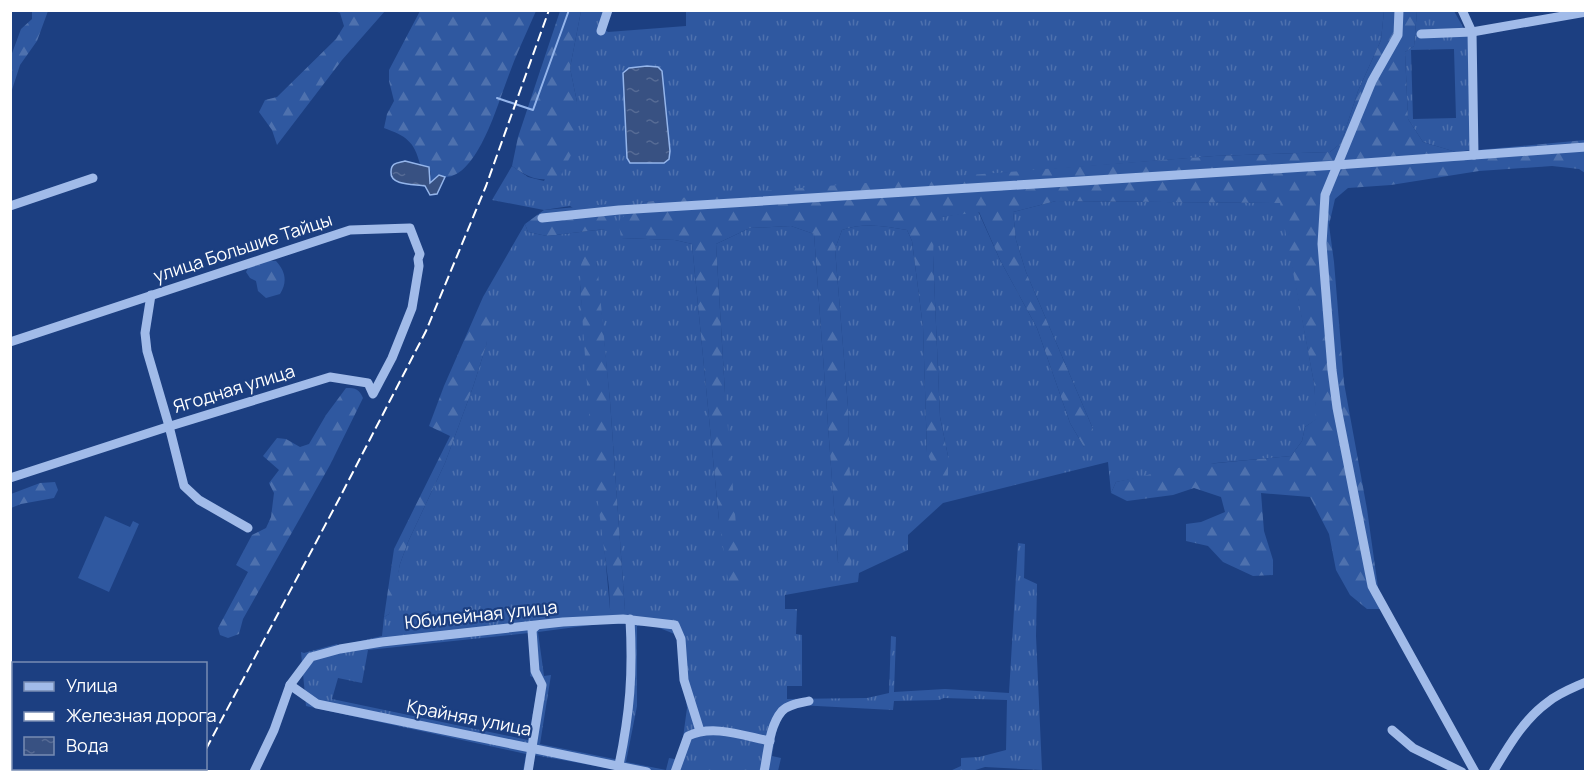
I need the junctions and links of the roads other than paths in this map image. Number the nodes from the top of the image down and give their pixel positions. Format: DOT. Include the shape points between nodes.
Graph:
graph roads {
  1 [pos="608,10"];
  2 [pos="1399,10"];
  3 [pos="1462,10"];
  4 [pos="1586,12"];
  5 [pos="601,31"];
  6 [pos="1472,32"];
  7 [pos="1421,34"];
  8 [pos="1586,147"];
  9 [pos="1474,155"];
  10 [pos="1337,165"];
  11 [pos="93,178"];
  12 [pos="10,206"];
  13 [pos="542,218"];
  14 [pos="151,295"];
  15 [pos="412,308"];
  16 [pos="10,342"];
  17 [pos="169,426"];
  18 [pos="10,478"];
  19 [pos="248,528"];
  20 [pos="630,619"];
  21 [pos="536,626"];
  22 [pos="1586,682"];
  23 [pos="290,684"];
  24 [pos="809,701"];
  25 [pos="1392,730"];
  26 [pos="700,731"];
  27 [pos="770,741"];
  28 [pos="533,747"];
  29 [pos="619,765"];
  30 [pos="254,771"];
  31 [pos="528,771"];
  32 [pos="647,771"];
  33 [pos="675,771"];
  34 [pos="764,771"];
  35 [pos="1462,771"];
  36 [pos="1474,771"];
  37 [pos="1493,771"];
  1 -- 5 [label="street"];
  2 -- 10 [label="street" via="1398,35 1372,81"];
  3 -- 6 [label="street"];
  4 -- 6 [label="street"];
  6 -- 7 [label="street"];
  6 -- 9 [label="street"];
  8 -- 9 [label="street"];
  9 -- 10 [label="street"];
  10 -- 13 [label="street"];
  10 -- 36 [label="street" via="1325,195 1322,244 1332,370 1372,586"];
  11 -- 12 [label="street"];
  14 -- 15 [label="street, улица Большие Тайцы" via="350,230 410,228 420,254"];
  14 -- 16 [label="street, улица Большие Тайцы"];
  14 -- 17 [label="street" via="145,333 147,351"];
  15 -- 17 [label="street, Ягодная улица" via="397,349 373,393 368,383 330,377"];
  17 -- 18 [label="street, Ягодная улица"];
  17 -- 19 [label="street" via="184,486 199,500"];
  20 -- 21 [label="street, Юбилейная улица"];
  20 -- 26 [label="street, Юбилейная улица" via="675,626 681,639 684,680"];
  20 -- 29 [label="street" via="631,693"];
  21 -- 23 [label="street, Юбилейная улица" via="340,649 311,657"];
  21 -- 28 [label="street" via="532,630 532,644 535,671 542,685"];
  22 -- 37 [label="street" via="1548,701 1532,716"];
  23 -- 28 [label="street, Крайняя улица" via="317,704"];
  23 -- 30 [label="street, Юбилейная улица"];
  24 -- 27 [label="street" via="783,710"];
  25 -- 35 [label="street" via="1413,748"];
  26 -- 27 [label="street" via="709,729"];
  26 -- 33 [label="street" via="688,736"];
  27 -- 34 [label="street"];
  28 -- 29 [label="street, Крайняя улица"];
  28 -- 31 [label="street"];
  29 -- 32 [label="street, Крайняя улица"];
}
